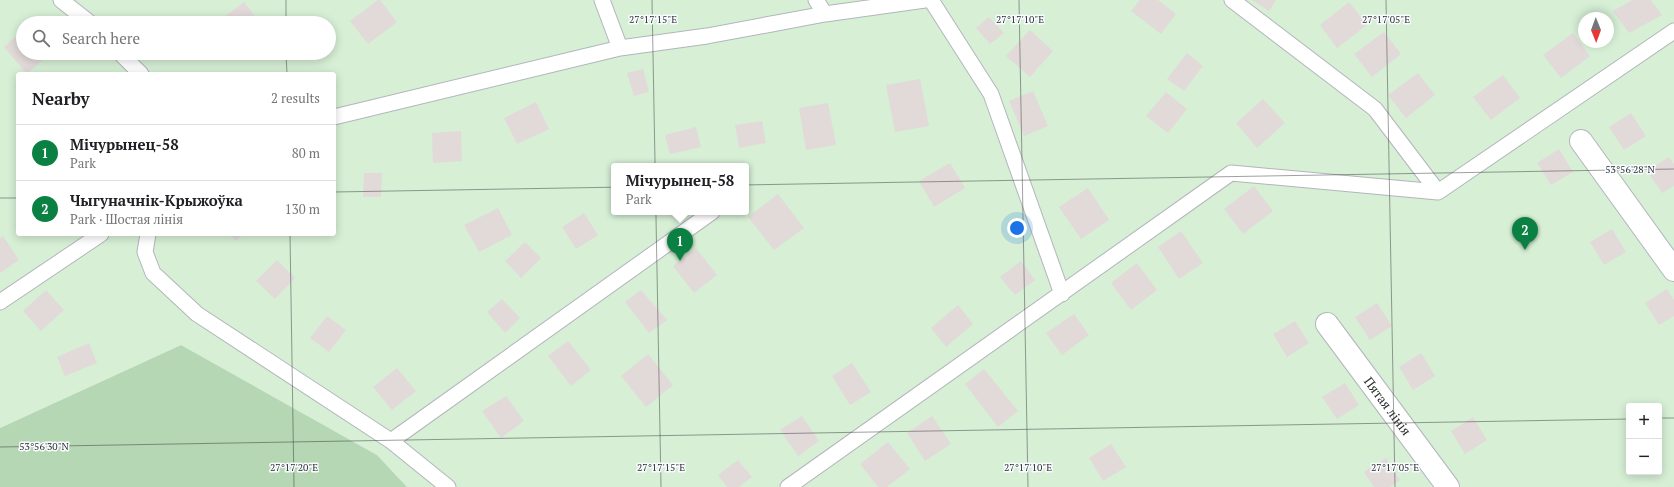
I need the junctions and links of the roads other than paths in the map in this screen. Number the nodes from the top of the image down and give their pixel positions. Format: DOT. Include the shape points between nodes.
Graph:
graph roads {
  1 [pos="61,0"];
  2 [pos="602,0"];
  3 [pos="816,0"];
  4 [pos="925,0"];
  5 [pos="931,0"];
  6 [pos="1232,0"];
  7 [pos="825,14"];
  8 [pos="81,16"];
  9 [pos="1674,31"];
  10 [pos="620,48"];
  11 [pos="127,60"];
  12 [pos="139,72"];
  13 [pos="336,117"];
  14 [pos="1581,141"];
  15 [pos="1438,192"];
  16 [pos="708,215"];
  17 [pos="98,236"];
  18 [pos="148,236"];
  19 [pos="1674,270"];
  20 [pos="1062,294"];
  21 [pos="0,302"];
  22 [pos="1327,324"];
  23 [pos="391,441"];
  24 [pos="448,487"];
  25 [pos="788,487"];
  26 [pos="1448,487"];
  1 -- 8 [label="lane"];
  2 -- 10 [label="lane"];
  3 -- 7 [label="lane"];
  4 -- 7 [label="lane"];
  5 -- 20 [label="lane" via="992,94"];
  6 -- 15 [label="lane" via="1375,109"];
  7 -- 10 [label="lane" via="707,36"];
  9 -- 15 [label="lane"];
  10 -- 13 [label="lane"];
  11 -- 12 [label="lane"];
  14 -- 19 [label="street"];
  15 -- 20 [label="lane" via="1231,173"];
  16 -- 23 [label="lane"];
  17 -- 21 [label="lane"];
  18 -- 23 [label="lane" via="145,252 153,273 197,314"];
  20 -- 25 [label="lane"];
  22 -- 26 [label="street, Пятая лінія"];
  23 -- 24 [label="lane"];
}
